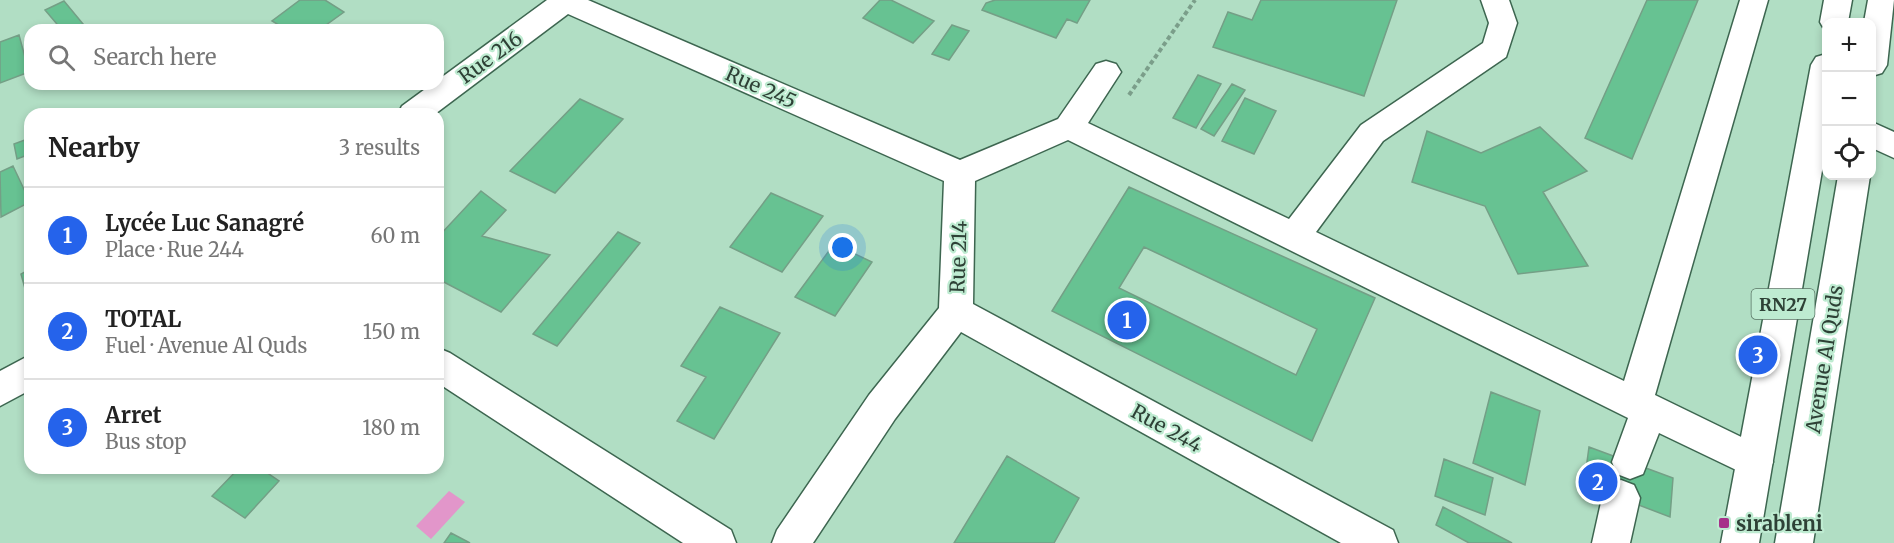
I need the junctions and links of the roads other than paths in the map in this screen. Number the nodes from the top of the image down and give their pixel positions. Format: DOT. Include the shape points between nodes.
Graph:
graph roads {
  1 [pos="1495,0"];
  2 [pos="1754,0"];
  3 [pos="1838,0"];
  4 [pos="565,1"];
  5 [pos="1885,9"];
  6 [pos="1835,18"];
  7 [pos="1876,48"];
  8 [pos="1826,72"];
  9 [pos="1100,81"];
  10 [pos="421,108"];
  11 [pos="1069,127"];
  12 [pos="1876,136"];
  13 [pos="1894,146"];
  14 [pos="960,174"];
  15 [pos="1853,180"];
  16 [pos="1294,237"];
  17 [pos="956,312"];
  18 [pos="444,368"];
  19 [pos="24,375"];
  20 [pos="0,390"];
  21 [pos="1642,408"];
  22 [pos="1630,462"];
  23 [pos="1755,462"];
  24 [pos="1621,498"];
  25 [pos="717,543"];
  26 [pos="791,543"];
  27 [pos="1379,543"];
  28 [pos="1611,543"];
  29 [pos="1740,543"];
  30 [pos="1794,543"];
  1 -- 16 [label="street" via="1503,23 1496,49 1372,133"];
  2 -- 21 [label="street"];
  3 -- 6 [label="street"];
  4 -- 10 [label="street, Rue 216"];
  4 -- 14 [label="street, Rue 245"];
  5 -- 7 [label="street"];
  8 -- 23 [label="street, RN27"];
  9 -- 11 [label="street"];
  11 -- 14 [label="street"];
  11 -- 16 [label="street"];
  12 -- 13 [label="street"];
  14 -- 17 [label="street, Rue 214"];
  15 -- 30 [label="street, Avenue Al Quds / RN27"];
  16 -- 21 [label="street"];
  17 -- 26 [label="street, Rue 214" via="882,407"];
  17 -- 27 [label="street, Rue 244"];
  18 -- 25 [label="street"];
  19 -- 20 [label="street"];
  21 -- 22 [label="street"];
  21 -- 23 [label="street"];
  23 -- 29 [label="street, RN27"];
  24 -- 28 [label="street"];
}
